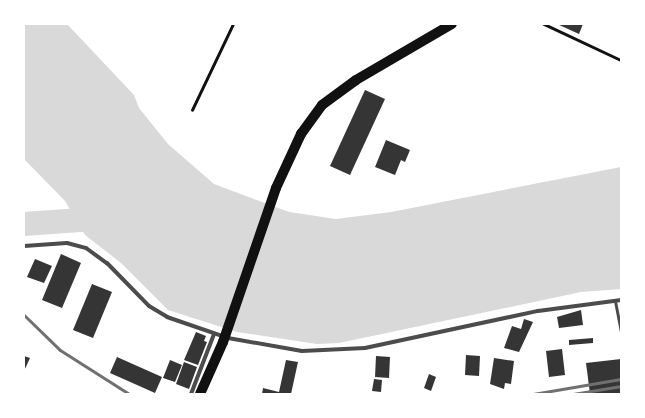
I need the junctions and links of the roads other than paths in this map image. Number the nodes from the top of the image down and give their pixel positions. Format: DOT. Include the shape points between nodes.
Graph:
graph roads {
  1 [pos="452,24"];
  2 [pos="24,246"];
  3 [pos="621,300"];
  4 [pos="615,301"];
  5 [pos="621,331"];
  6 [pos="214,334"];
  7 [pos="192,394"];
  8 [pos="200,394"];
  1 -- 8 [label="main road" via="356,80 322,106 301,134 276,188 222,342"];
  2 -- 6 [label="street" via="67,243 86,248 107,263 157,312"];
  3 -- 4 [label="street"];
  4 -- 5 [label="lane"];
  4 -- 6 [label="street" via="538,311 346,351 278,348"];
  6 -- 7 [label="street"];
}
